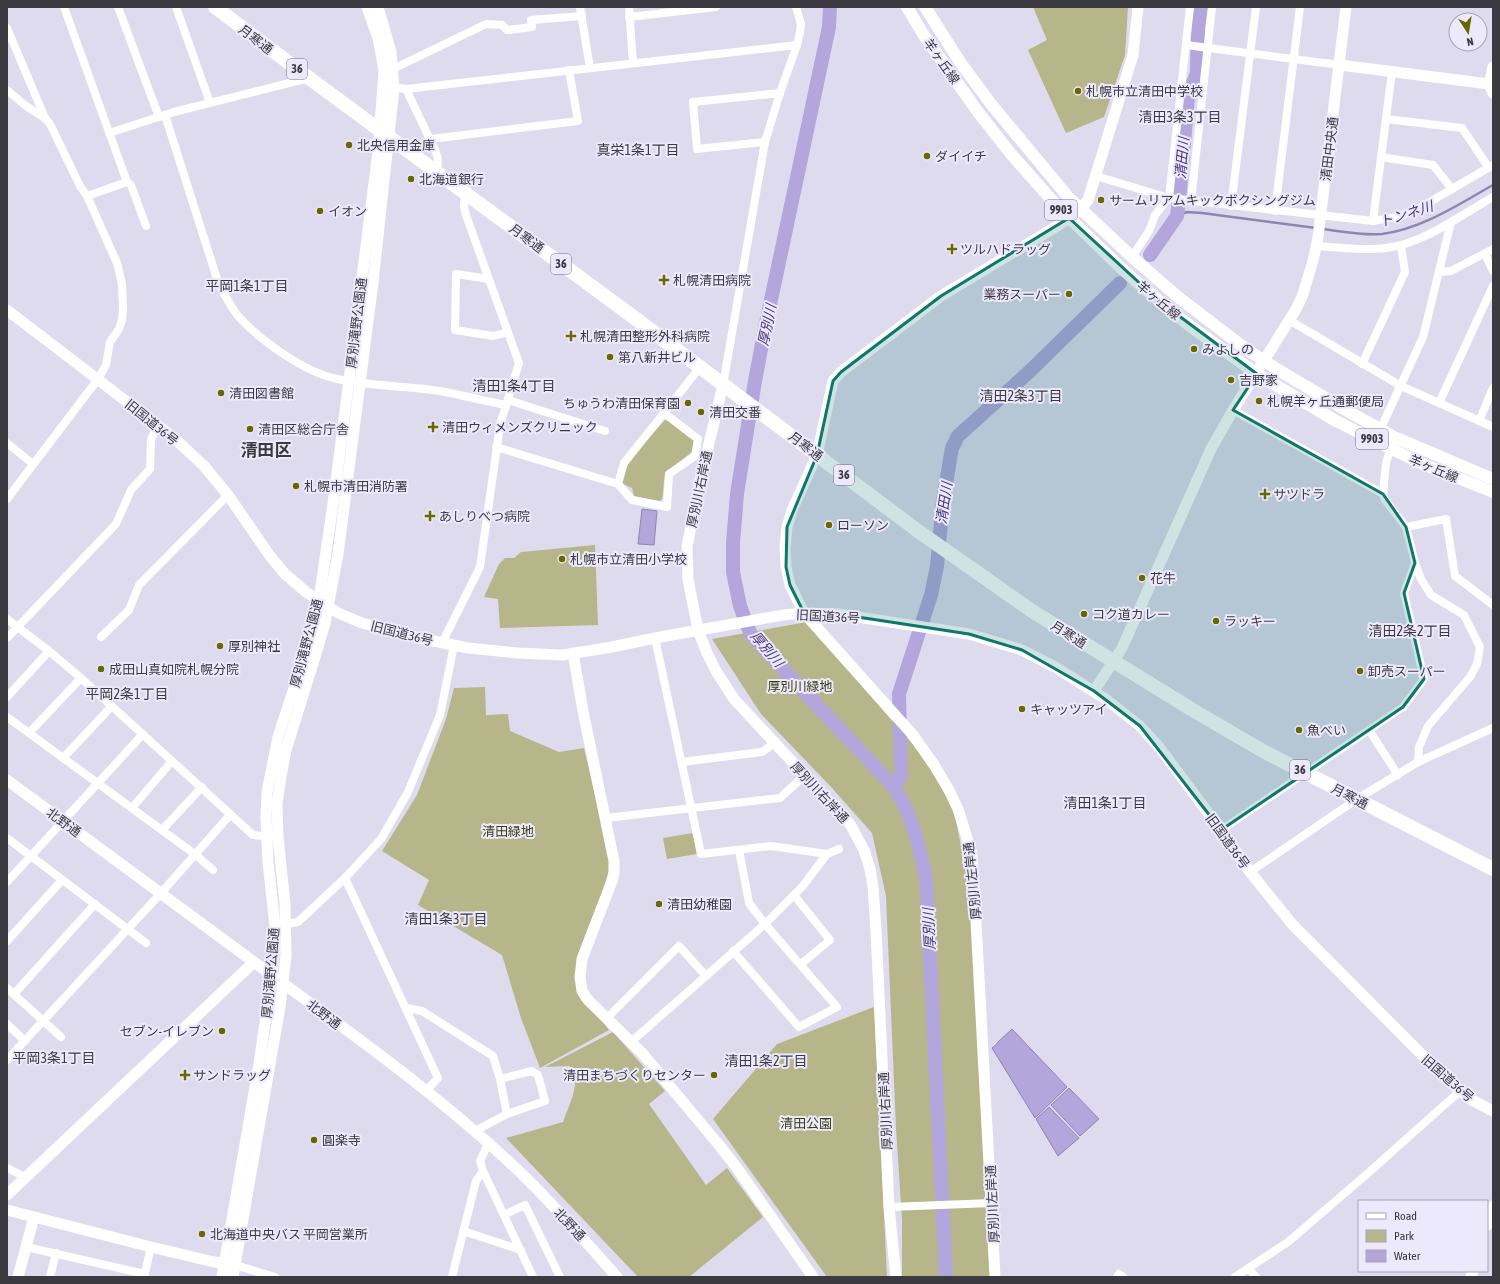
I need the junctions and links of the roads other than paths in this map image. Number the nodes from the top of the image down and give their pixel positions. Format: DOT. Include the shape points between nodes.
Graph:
graph roads {
  1 [pos="64,7"];
  2 [pos="118,7"];
  3 [pos="176,7"];
  4 [pos="215,7"];
  5 [pos="367,7"];
  6 [pos="378,7"];
  7 [pos="580,7"];
  8 [pos="629,7"];
  9 [pos="716,7"];
  10 [pos="796,7"];
  11 [pos="907,7"];
  12 [pos="925,7"];
  13 [pos="1138,7"];
  14 [pos="1190,7"];
  15 [pos="1212,7"];
  16 [pos="1256,7"];
  17 [pos="1300,7"];
  18 [pos="1346,7"];
  19 [pos="582,16"];
  20 [pos="629,17"];
  21 [pos="7,28"];
  22 [pos="797,45"];
  23 [pos="1189,46"];
  24 [pos="1205,48"];
  25 [pos="1250,54"];
  26 [pos="1294,60"];
  27 [pos="633,63"];
  28 [pos="1340,65"];
  29 [pos="1493,67"];
  30 [pos="590,68"];
  31 [pos="393,69"];
  32 [pos="569,70"];
  33 [pos="1392,70"];
  34 [pos="309,78"];
  35 [pos="389,87"];
  36 [pos="1491,88"];
  37 [pos="406,89"];
  38 [pos="7,90"];
  39 [pos="780,93"];
  40 [pos="210,103"];
  41 [pos="162,116"];
  42 [pos="45,118"];
  43 [pos="1386,119"];
  44 [pos="109,133"];
  45 [pos="384,134"];
  46 [pos="431,139"];
  47 [pos="765,142"];
  48 [pos="1381,157"];
  49 [pos="1491,167"];
  50 [pos="437,173"];
  51 [pos="1096,176"];
  52 [pos="127,182"];
  53 [pos="1452,189"];
  54 [pos="465,193"];
  55 [pos="87,196"];
  56 [pos="1493,197"];
  57 [pos="1172,199"];
  58 [pos="1187,200"];
  59 [pos="1231,206"];
  60 [pos="1081,209"];
  61 [pos="1275,211"];
  62 [pos="1069,218"];
  63 [pos="1320,219"];
  64 [pos="1373,221"];
  65 [pos="1451,222"];
  66 [pos="146,226"];
  67 [pos="1317,241"];
  68 [pos="1401,246"];
  69 [pos="1493,249"];
  70 [pos="1485,254"];
  71 [pos="1132,257"];
  72 [pos="1493,271"];
  73 [pos="1439,272"];
  74 [pos="489,278"];
  75 [pos="1493,286"];
  76 [pos="7,310"];
  77 [pos="1289,320"];
  78 [pos="508,332"];
  79 [pos="1265,360"];
  80 [pos="1362,364"];
  81 [pos="700,367"];
  82 [pos="1257,374"];
  83 [pos="98,379"];
  84 [pos="354,382"];
  85 [pos="1400,386"];
  86 [pos="1493,388"];
  87 [pos="728,389"];
  88 [pos="507,403"];
  89 [pos="1439,403"];
  90 [pos="1234,410"];
  91 [pos="664,413"];
  92 [pos="1479,421"];
  93 [pos="158,425"];
  94 [pos="1493,427"];
  95 [pos="1380,430"];
  96 [pos="605,431"];
  97 [pos="7,443"];
  98 [pos="1392,443"];
  99 [pos="496,447"];
  100 [pos="817,455"];
  101 [pos="33,464"];
  102 [pos="1493,479"];
  103 [pos="618,484"];
  104 [pos="1493,492"];
  105 [pos="1383,494"];
  106 [pos="228,495"];
  107 [pos="7,499"];
  108 [pos="1406,527"];
  109 [pos="1415,563"];
  110 [pos="324,604"];
  111 [pos="1493,605"];
  112 [pos="804,613"];
  113 [pos="7,619"];
  114 [pos="18,627"];
  115 [pos="698,630"];
  116 [pos="101,637"];
  117 [pos="7,638"];
  118 [pos="655,638"];
  119 [pos="448,644"];
  120 [pos="49,651"];
  121 [pos="573,653"];
  122 [pos="1113,662"];
  123 [pos="81,678"];
  124 [pos="1094,691"];
  125 [pos="7,697"];
  126 [pos="112,706"];
  127 [pos="7,717"];
  128 [pos="1493,728"];
  129 [pos="1369,730"];
  130 [pos="29,733"];
  131 [pos="143,734"];
  132 [pos="774,743"];
  133 [pos="63,758"];
  134 [pos="172,761"];
  135 [pos="682,762"];
  136 [pos="1418,762"];
  137 [pos="1305,772"];
  138 [pos="805,775"];
  139 [pos="1398,775"];
  140 [pos="7,780"];
  141 [pos="98,783"];
  142 [pos="202,787"];
  143 [pos="1357,799"];
  144 [pos="132,808"];
  145 [pos="691,808"];
  146 [pos="230,815"];
  147 [pos="606,818"];
  148 [pos="63,821"];
  149 [pos="162,830"];
  150 [pos="1221,830"];
  151 [pos="272,837"];
  152 [pos="7,838"];
  153 [pos="838,849"];
  154 [pos="739,850"];
  155 [pos="827,854"];
  156 [pos="32,855"];
  157 [pos="196,855"];
  158 [pos="1493,869"];
  159 [pos="213,870"];
  160 [pos="1250,872"];
  161 [pos="345,878"];
  162 [pos="62,880"];
  163 [pos="7,882"];
  164 [pos="161,893"];
  165 [pos="794,895"];
  166 [pos="95,904"];
  167 [pos="765,924"];
  168 [pos="280,925"];
  169 [pos="128,929"];
  170 [pos="7,941"];
  171 [pos="146,943"];
  172 [pos="733,951"];
  173 [pos="254,962"];
  174 [pos="801,964"];
  175 [pos="272,975"];
  176 [pos="705,975"];
  177 [pos="283,983"];
  178 [pos="7,988"];
  179 [pos="14,994"];
  180 [pos="406,1008"];
  181 [pos="606,1019"];
  182 [pos="44,1020"];
  183 [pos="7,1024"];
  184 [pos="61,1037"];
  185 [pos="25,1041"];
  186 [pos="631,1042"];
  187 [pos="7,1060"];
  188 [pos="500,1079"];
  189 [pos="426,1091"];
  190 [pos="1460,1091"];
  191 [pos="1493,1111"];
  192 [pos="507,1114"];
  193 [pos="474,1131"];
  194 [pos="488,1144"];
  195 [pos="7,1168"];
  196 [pos="483,1171"];
  197 [pos="25,1177"];
  198 [pos="7,1195"];
  199 [pos="992,1204"];
  200 [pos="1493,1206"];
  201 [pos="890,1207"];
  202 [pos="7,1210"];
  203 [pos="504,1215"];
  204 [pos="34,1218"];
  205 [pos="238,1220"];
  206 [pos="1488,1222"];
  207 [pos="463,1231"];
  208 [pos="26,1247"];
  209 [pos="151,1247"];
  210 [pos="521,1250"];
  211 [pos="56,1253"];
  212 [pos="230,1264"];
  213 [pos="1248,1268"];
  214 [pos="144,1276"];
  215 [pos="18,1277"];
  216 [pos="50,1277"];
  217 [pos="222,1277"];
  218 [pos="233,1277"];
  219 [pos="275,1277"];
  220 [pos="452,1277"];
  221 [pos="533,1277"];
  222 [pos="560,1277"];
  223 [pos="617,1277"];
  224 [pos="813,1277"];
  225 [pos="896,1277"];
  226 [pos="995,1277"];
  227 [pos="1117,1277"];
  228 [pos="1123,1277"];
  229 [pos="1235,1277"];
  230 [pos="1256,1277"];
  1 -- 44 [label="street"];
  2 -- 41 [label="street"];
  3 -- 40 [label="street"];
  4 -- 34 [label="highway, 月寒通 / 36"];
  5 -- 35 [label="street, 厚別滝野公園通"];
  6 -- 31 [label="street, 厚別滝野公園通" via="391,52"];
  7 -- 19 [label="street"];
  8 -- 20 [label="street"];
  9 -- 20 [label="street"];
  10 -- 22 [label="street" via="801,24"];
  11 -- 62 [label="main road, 羊ヶ丘線 / 9903" via="978,112 1011,154"];
  12 -- 60 [label="main road, 羊ヶ丘線 / 9903" via="960,62 991,104"];
  13 -- 51 [label="street" via="1133,55"];
  14 -- 23 [label="street"];
  15 -- 24 [label="street"];
  16 -- 25 [label="street"];
  17 -- 26 [label="street"];
  18 -- 28 [label="street, 清田中央通"];
  19 -- 30 [label="street"];
  19 -- 31 [label="street" via="531,20 532,26 507,30 502,25 486,24"];
  20 -- 27 [label="street"];
  21 -- 42 [label="street"];
  22 -- 27 [label="street"];
  22 -- 39 [label="street"];
  23 -- 24 [label="street"];
  23 -- 57 [label="street"];
  24 -- 25 [label="street"];
  24 -- 58 [label="street"];
  25 -- 26 [label="street"];
  25 -- 59 [label="street"];
  26 -- 28 [label="street"];
  26 -- 61 [label="street"];
  27 -- 30 [label="street"];
  28 -- 33 [label="street"];
  28 -- 63 [label="street, 清田中央通"];
  29 -- 36 [label="street"];
  30 -- 32 [label="street"];
  31 -- 35 [label="street, 厚別滝野公園通"];
  32 -- 37 [label="street"];
  32 -- 46 [label="street" via="578,121"];
  33 -- 36 [label="street"];
  33 -- 43 [label="street"];
  34 -- 40 [label="street"];
  34 -- 45 [label="highway, 月寒通 / 36"];
  35 -- 37 [label="street"];
  35 -- 45 [label="street, 厚別滝野公園通"];
  37 -- 46 [label="street"];
  38 -- 42 [label="street"];
  39 -- 47 [label="street"];
  39 -- 47 [label="street" via="693,102 697,149"];
  40 -- 41 [label="street"];
  41 -- 44 [label="street"];
  41 -- 84 [label="street" via="212,266 231,307 258,334 291,359 321,375"];
  42 -- 55 [label="street" via="56,134"];
  43 -- 48 [label="street"];
  43 -- 49 [label="street" via="1462,128"];
  44 -- 52 [label="street"];
  45 -- 50 [label="highway, 月寒通 / 36"];
  45 -- 84 [label="street, 厚別滝野公園通"];
  46 -- 50 [label="street" via="438,158"];
  47 -- 87 [label="street"];
  48 -- 53 [label="street" via="1433,165"];
  48 -- 64 [label="street"];
  49 -- 53 [label="street"];
  50 -- 54 [label="highway, 月寒通 / 36"];
  51 -- 57 [label="street"];
  51 -- 60 [label="street" via="1088,200"];
  52 -- 55 [label="street"];
  52 -- 66 [label="street" via="131,185"];
  53 -- 64 [label="street" via="1416,210 1397,217"];
  54 -- 74 [label="street" via="464,207"];
  54 -- 81 [label="highway, 月寒通 / 36"];
  55 -- 83 [label="street" via="117,262 122,284 122,320 110,342 106,366"];
  56 -- 65 [label="street"];
  57 -- 58 [label="street"];
  57 -- 71 [label="street" via="1155,215 1149,231"];
  58 -- 59 [label="street"];
  59 -- 61 [label="street"];
  60 -- 62 [label="street, 厚別川左岸通"];
  60 -- 71 [label="main road, 羊ヶ丘線 / 9903"];
  61 -- 63 [label="street"];
  62 -- 82 [label="main road, 羊ヶ丘線 / 9903" via="1159,301"];
  62 -- 100 [label="street, 厚別川左岸通" via="941,296 841,372 833,381"];
  63 -- 64 [label="street"];
  63 -- 67 [label="street, 清田中央通"];
  65 -- 68 [label="street"];
  65 -- 73 [label="street"];
  67 -- 68 [label="street" via="1373,250"];
  67 -- 77 [label="street, 清田中央通" via="1314,262 1302,297"];
  68 -- 80 [label="street" via="1405,272"];
  69 -- 70 [label="street"];
  70 -- 72 [label="street"];
  70 -- 73 [label="street" via="1451,271"];
  71 -- 79 [label="main road, 羊ヶ丘線 / 9903" via="1178,297 1246,349"];
  73 -- 85 [label="street" via="1423,337"];
  74 -- 78 [label="street"];
  74 -- 78 [label="street" via="456,274 455,330 494,336"];
  75 -- 89 [label="street"];
  76 -- 83 [label="street, 旧国道36号"];
  77 -- 79 [label="street, 清田中央通"];
  77 -- 80 [label="street"];
  78 -- 88 [label="street" via="519,363"];
  79 -- 82 [label="street, 清田中央通"];
  79 -- 95 [label="main road, 羊ヶ丘線 / 9903"];
  80 -- 85 [label="street"];
  81 -- 87 [label="highway, 月寒通 / 36"];
  81 -- 91 [label="street"];
  82 -- 90 [label="street, 清田中央通"];
  82 -- 98 [label="main road, 羊ヶ丘線 / 9903" via="1336,421"];
  83 -- 93 [label="street, 旧国道36号"];
  83 -- 101 [label="street"];
  84 -- 88 [label="street" via="441,391"];
  84 -- 110 [label="street, 厚別滝野公園通" via="333,504"];
  85 -- 89 [label="street"];
  85 -- 95 [label="street"];
  86 -- 92 [label="street"];
  87 -- 100 [label="highway, 月寒通 / 36"];
  87 -- 115 [label="street, 厚別川右岸通" via="705,459 687,547 688,580"];
  88 -- 96 [label="street"];
  88 -- 99 [label="street"];
  89 -- 92 [label="street"];
  90 -- 105 [label="street"];
  90 -- 122 [label="street, 清田中央通" via="1211,449 1140,609"];
  91 -- 103 [label="street" via="624,463"];
  91 -- 103 [label="street" via="698,439 695,456 669,474 667,507 632,500"];
  92 -- 94 [label="street"];
  93 -- 106 [label="street, 旧国道36号" via="204,466"];
  93 -- 114 [label="street" via="150,439 150,469 131,490 116,524"];
  95 -- 98 [label="main road, 羊ヶ丘線 / 9903"];
  97 -- 101 [label="street"];
  98 -- 102 [label="main road, 羊ヶ丘線 / 9903"];
  98 -- 104 [label="main road, 羊ヶ丘線 / 9903" via="1420,463"];
  98 -- 105 [label="street" via="1386,462"];
  99 -- 103 [label="street"];
  99 -- 119 [label="street" via="480,567"];
  100 -- 112 [label="street, 厚別川左岸通" via="793,508 787,527 785,548 790,585"];
  100 -- 122 [label="highway, 月寒通 / 36" via="946,551 1032,611"];
  101 -- 107 [label="street"];
  105 -- 108 [label="street"];
  106 -- 110 [label="street, 旧国道36号" via="277,565 306,592"];
  106 -- 116 [label="street" via="139,585 129,610"];
  108 -- 109 [label="street"];
  108 -- 111 [label="street" via="1446,519 1455,576"];
  109 -- 129 [label="street" via="1404,593 1424,679 1403,707"];
  109 -- 136 [label="street" via="1431,595 1464,615 1480,648 1477,664 1470,677 1428,726 1419,747"];
  110 -- 119 [label="street, 旧国道36号" via="362,623"];
  110 -- 151 [label="street, 厚別滝野公園通" via="278,737 267,792"];
  112 -- 115 [label="street, 旧国道36号"];
  112 -- 124 [label="street, 旧国道36号" via="838,614 969,634 1022,650"];
  112 -- 199 [label="street, 厚別川左岸通" via="913,736 934,765 958,809 972,854"];
  113 -- 114 [label="street"];
  114 -- 117 [label="street"];
  114 -- 120 [label="street"];
  115 -- 118 [label="street, 旧国道36号"];
  115 -- 132 [label="street, 厚別川右岸通" via="724,685 741,708"];
  118 -- 121 [label="street, 旧国道36号"];
  118 -- 135 [label="street"];
  119 -- 121 [label="street, 旧国道36号" via="518,653"];
  119 -- 161 [label="street" via="440,715 408,792 381,839"];
  120 -- 123 [label="street"];
  120 -- 125 [label="street"];
  121 -- 147 [label="street"];
  122 -- 124 [label="street, 清田中央通"];
  122 -- 137 [label="highway, 月寒通 / 36" via="1196,712"];
  123 -- 126 [label="street"];
  123 -- 130 [label="street"];
  124 -- 150 [label="street, 旧国道36号" via="1140,726 1159,747"];
  126 -- 131 [label="street"];
  126 -- 133 [label="street"];
  127 -- 130 [label="street"];
  128 -- 136 [label="street"];
  129 -- 137 [label="street"];
  129 -- 139 [label="street"];
  130 -- 133 [label="street"];
  131 -- 134 [label="street"];
  131 -- 141 [label="street"];
  132 -- 135 [label="street" via="762,752"];
  132 -- 138 [label="street, 厚別川右岸通"];
  133 -- 141 [label="street"];
  134 -- 142 [label="street"];
  134 -- 144 [label="street"];
  135 -- 145 [label="street"];
  136 -- 139 [label="street"];
  137 -- 143 [label="highway, 月寒通 / 36"];
  137 -- 150 [label="street"];
  138 -- 145 [label="street" via="780,798"];
  138 -- 201 [label="street, 厚別川右岸通" via="850,824 864,850 870,869 876,930"];
  139 -- 143 [label="street"];
  140 -- 148 [label="street, 北野通"];
  141 -- 144 [label="street"];
  141 -- 148 [label="street"];
  142 -- 146 [label="street"];
  142 -- 149 [label="street"];
  143 -- 158 [label="highway, 月寒通 / 36"];
  143 -- 160 [label="street"];
  144 -- 149 [label="street"];
  145 -- 147 [label="street"];
  145 -- 154 [label="street" via="701,854"];
  146 -- 151 [label="street" via="253,835"];
  146 -- 157 [label="street"];
  147 -- 181 [label="street" via="614,873 582,959 580,977 582,991"];
  148 -- 156 [label="street"];
  148 -- 164 [label="street, 北野通"];
  149 -- 157 [label="street"];
  150 -- 160 [label="street, 旧国道36号"];
  151 -- 168 [label="street, 厚別滝野公園通" via="285,904"];
  152 -- 156 [label="street"];
  153 -- 155 [label="street"];
  154 -- 155 [label="street" via="772,846"];
  154 -- 167 [label="street" via="749,903"];
  155 -- 165 [label="street"];
  156 -- 162 [label="street"];
  156 -- 163 [label="street"];
  157 -- 159 [label="street"];
  157 -- 164 [label="street"];
  160 -- 190 [label="street, 旧国道36号" via="1292,924"];
  161 -- 168 [label="street" via="298,922"];
  161 -- 180 [label="street"];
  162 -- 166 [label="street"];
  162 -- 170 [label="street"];
  164 -- 169 [label="street"];
  164 -- 173 [label="street, 北野通"];
  165 -- 167 [label="street"];
  165 -- 174 [label="street" via="830,940"];
  166 -- 169 [label="street"];
  166 -- 179 [label="street"];
  167 -- 172 [label="street"];
  167 -- 174 [label="street"];
  168 -- 175 [label="street, 厚別滝野公園通"];
  168 -- 177 [label="street, 厚別滝野公園通" via="286,956"];
  169 -- 171 [label="street"];
  169 -- 182 [label="street"];
  172 -- 174 [label="street" via="799,1027 837,1007"];
  172 -- 176 [label="street"];
  173 -- 175 [label="street, 北野通"];
  173 -- 197 [label="street"];
  175 -- 177 [label="street, 北野通"];
  175 -- 205 [label="street, 厚別滝野公園通"];
  176 -- 181 [label="street" via="679,946"];
  176 -- 186 [label="street"];
  177 -- 189 [label="street, 北野通"];
  177 -- 205 [label="street, 厚別滝野公園通"];
  178 -- 179 [label="street"];
  179 -- 182 [label="street"];
  180 -- 188 [label="street" via="422,1012 493,1056"];
  180 -- 189 [label="street" via="438,1078"];
  181 -- 186 [label="street"];
  182 -- 184 [label="street"];
  182 -- 185 [label="street"];
  183 -- 185 [label="street"];
  185 -- 187 [label="street"];
  186 -- 224 [label="street" via="737,1168"];
  188 -- 192 [label="street"];
  188 -- 192 [label="street" via="532,1071 538,1075 544,1101"];
  189 -- 193 [label="street, 北野通"];
  190 -- 191 [label="street, 旧国道36号"];
  190 -- 213 [label="street" via="1288,1242"];
  192 -- 193 [label="street"];
  193 -- 194 [label="street, 北野通"];
  194 -- 196 [label="street" via="480,1161"];
  194 -- 223 [label="street, 北野通" via="571,1224"];
  195 -- 197 [label="street"];
  196 -- 203 [label="street"];
  196 -- 207 [label="street" via="476,1181"];
  197 -- 198 [label="street"];
  199 -- 201 [label="street"];
  199 -- 226 [label="street, 厚別川左岸通"];
  200 -- 206 [label="street"];
  201 -- 225 [label="street, 厚別川右岸通"];
  202 -- 204 [label="street"];
  203 -- 210 [label="street"];
  203 -- 222 [label="street" via="525,1205"];
  204 -- 208 [label="street"];
  204 -- 209 [label="street"];
  205 -- 212 [label="street, 厚別滝野公園通"];
  207 -- 210 [label="street"];
  207 -- 220 [label="street"];
  208 -- 211 [label="street"];
  208 -- 215 [label="street"];
  209 -- 212 [label="street"];
  209 -- 214 [label="street"];
  210 -- 221 [label="street"];
  211 -- 214 [label="street"];
  211 -- 216 [label="street"];
  212 -- 217 [label="street, 厚別滝野公園通"];
  212 -- 218 [label="street, 厚別滝野公園通"];
  212 -- 219 [label="street"];
  213 -- 229 [label="street"];
  213 -- 230 [label="street"];
  227 -- 228 [label="street" via="1119,1274"];
}
